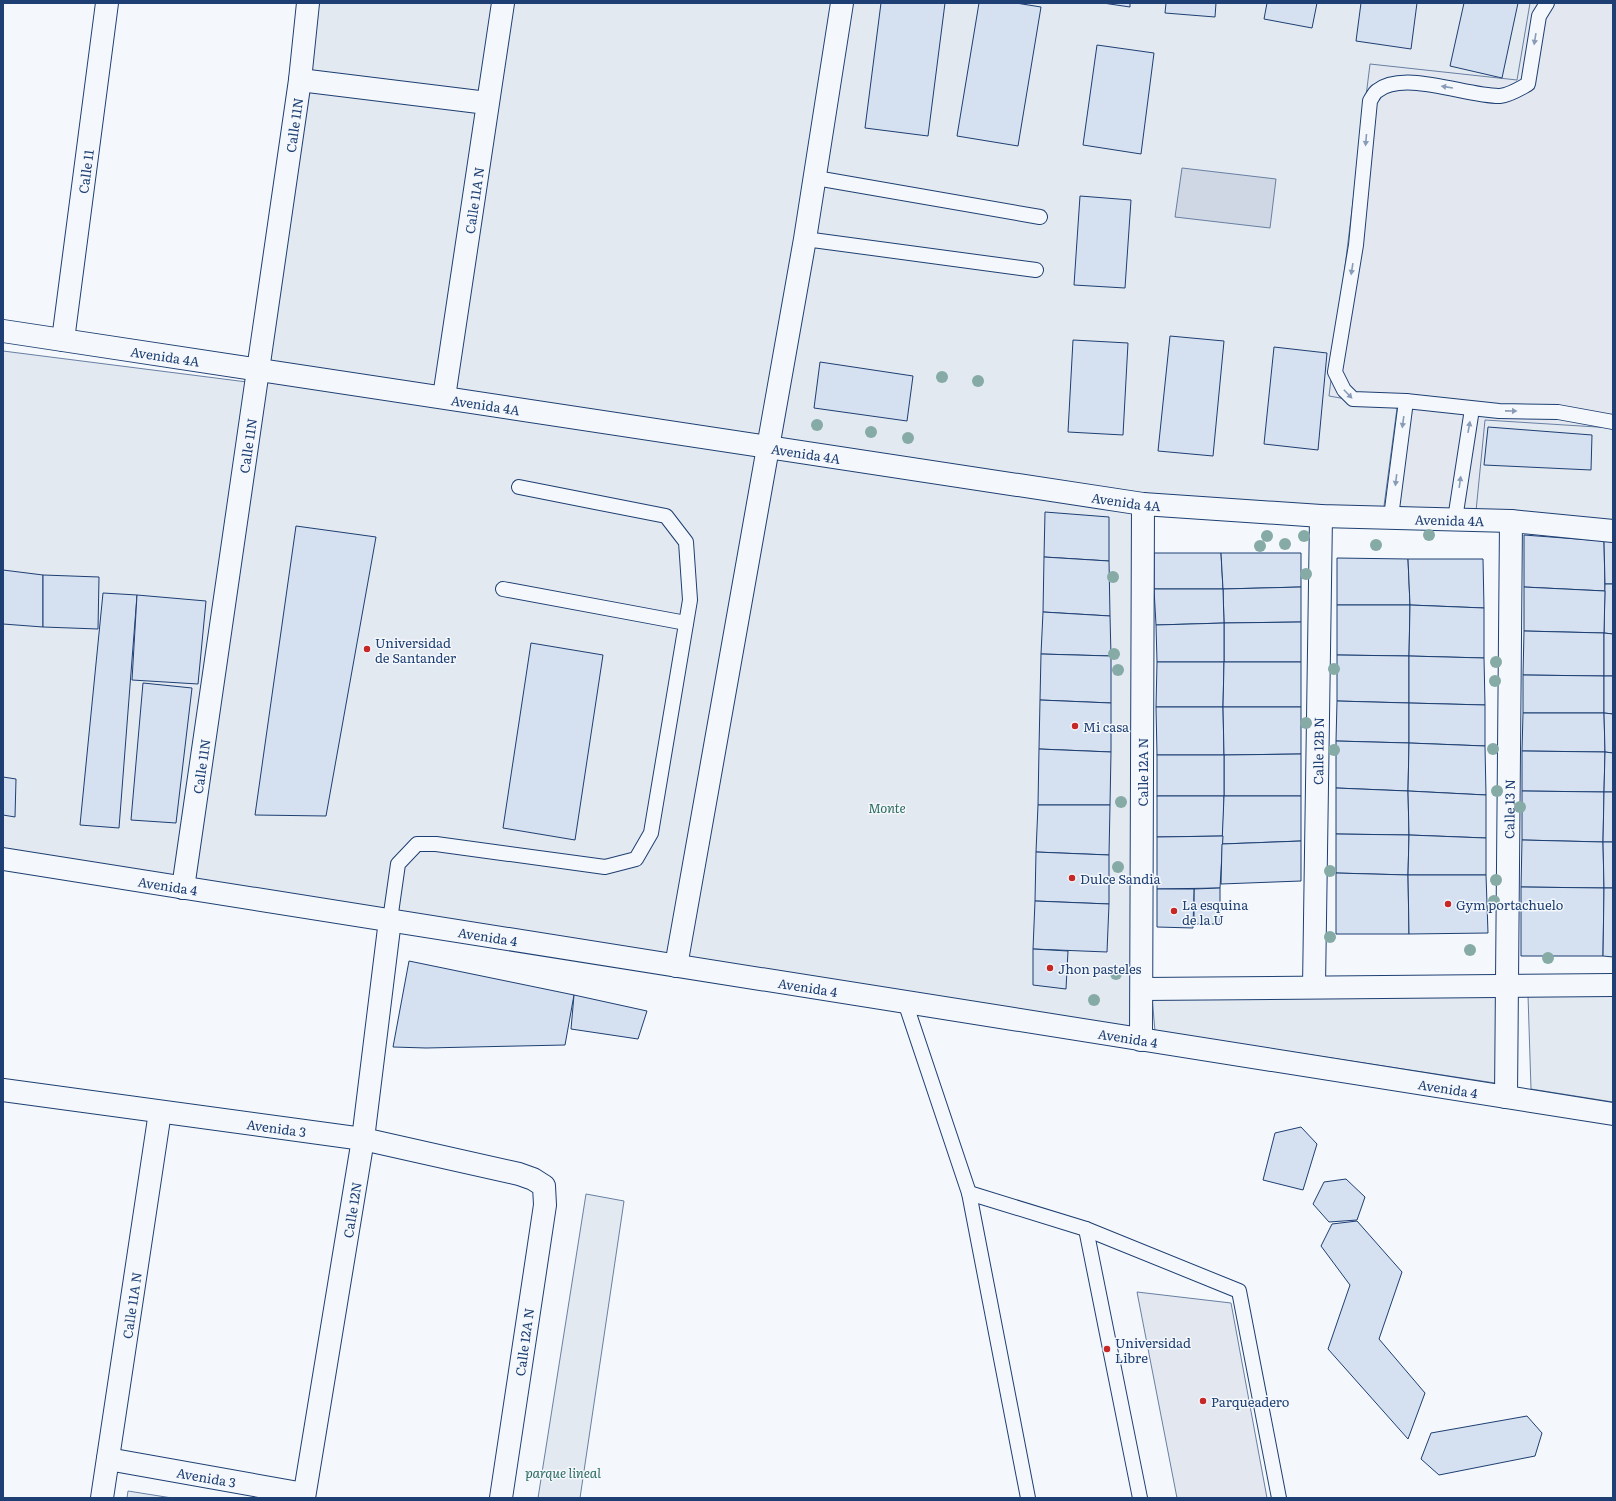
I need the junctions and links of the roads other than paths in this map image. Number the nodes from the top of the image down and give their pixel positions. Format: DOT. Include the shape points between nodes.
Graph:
graph roads {
  1 [pos="106,3"];
  2 [pos="308,3"];
  3 [pos="503,3"];
  4 [pos="842,3"];
  5 [pos="1547,3"];
  6 [pos="300,80"];
  7 [pos="487,102"];
  8 [pos="816,178"];
  9 [pos="1040,217"];
  10 [pos="805,239"];
  11 [pos="1036,270"];
  12 [pos="3,330"];
  13 [pos="63,340"];
  14 [pos="258,369"];
  15 [pos="444,397"];
  16 [pos="1406,401"];
  17 [pos="1472,409"];
  18 [pos="1613,422"];
  19 [pos="768,447"];
  20 [pos="519,487"];
  21 [pos="1143,504"];
  22 [pos="1321,516"];
  23 [pos="1391,517"];
  24 [pos="1455,519"];
  25 [pos="1511,521"];
  26 [pos="1613,531"];
  27 [pos="503,589"];
  28 [pos="686,623"];
  29 [pos="3,859"];
  30 [pos="183,888"];
  31 [pos="390,920"];
  32 [pos="676,966"];
  33 [pos="1613,985"];
  34 [pos="1506,986"];
  35 [pos="1314,987"];
  36 [pos="1142,989"];
  37 [pos="905,1002"];
  38 [pos="1142,1040"];
  39 [pos="3,1090"];
  40 [pos="1506,1097"];
  41 [pos="160,1112"];
  42 [pos="1613,1114"];
  43 [pos="363,1139"];
  44 [pos="544,1186"];
  45 [pos="969,1193"];
  46 [pos="1086,1229"];
  47 [pos="108,1459"];
  48 [pos="304,1496"];
  49 [pos="102,1498"];
  50 [pos="501,1498"];
  51 [pos="1028,1498"];
  52 [pos="1140,1498"];
  53 [pos="1279,1498"];
  1 -- 13 [label="street, Calle 11"];
  2 -- 6 [label="street, Calle 11N"];
  3 -- 7 [label="street, Calle 11A N"];
  4 -- 8 [label="street"];
  5 -- 16 [label="lane, one-way" via="1539,16 1528,84 1515,92 1500,96 1412,83 1388,86 1373,96 1356,245 1335,372 1344,390 1353,399"];
  6 -- 7 [label="street"];
  6 -- 14 [label="street, Calle 11N"];
  7 -- 15 [label="street, Calle 11A N"];
  8 -- 9 [label="lane"];
  8 -- 10 [label="street"];
  10 -- 11 [label="lane"];
  10 -- 19 [label="street"];
  12 -- 13 [label="street, Avenida 4A"];
  13 -- 14 [label="street, Avenida 4A"];
  14 -- 15 [label="street, Avenida 4A"];
  14 -- 30 [label="street, Calle 11N"];
  15 -- 19 [label="street, Avenida 4A"];
  16 -- 17 [label="lane"];
  16 -- 23 [label="lane, one-way"];
  17 -- 18 [label="lane, one-way" via="1558,412"];
  24 -- 17 [label="lane, one-way"];
  19 -- 21 [label="street, Avenida 4A"];
  19 -- 32 [label="street"];
  20 -- 28 [label="lane" via="666,516 686,542 690,600"];
  21 -- 22 [label="street, Avenida 4A"];
  21 -- 36 [label="street, Calle 12A N"];
  22 -- 23 [label="street, Avenida 4A"];
  22 -- 35 [label="street, Calle 12B N"];
  23 -- 24 [label="street, Avenida 4A"];
  24 -- 25 [label="street, Avenida 4A"];
  25 -- 26 [label="street, Avenida 4A"];
  25 -- 34 [label="street, Calle 13 N"];
  27 -- 28 [label="lane"];
  28 -- 31 [label="lane" via="651,833 636,859 604,867 436,844 417,844 398,864"];
  29 -- 30 [label="street, Avenida 4"];
  30 -- 31 [label="street, Avenida 4"];
  31 -- 32 [label="street, Avenida 4"];
  31 -- 43 [label="street, Calle 12N"];
  32 -- 37 [label="street, Avenida 4"];
  33 -- 34 [label="street"];
  34 -- 35 [label="street"];
  34 -- 40 [label="street, Calle 13 N"];
  35 -- 36 [label="street"];
  36 -- 38 [label="street, Calle 12A N"];
  37 -- 38 [label="street, Avenida 4"];
  37 -- 45 [label="lane"];
  38 -- 40 [label="street, Avenida 4"];
  39 -- 41 [label="street, Avenida 3"];
  40 -- 42 [label="street, Avenida 4"];
  41 -- 43 [label="street, Avenida 3"];
  41 -- 47 [label="street, Calle 11A N"];
  43 -- 44 [label="street, Avenida 3" via="519,1174"];
  43 -- 48 [label="street, Calle 12N"];
  44 -- 50 [label="street, Calle 12A N" via="545,1205"];
  45 -- 46 [label="lane"];
  45 -- 51 [label="lane"];
  46 -- 52 [label="lane"];
  46 -- 53 [label="lane" via="1239,1291"];
  47 -- 48 [label="street, Avenida 3"];
  47 -- 49 [label="street, Calle 11A N"];
}
